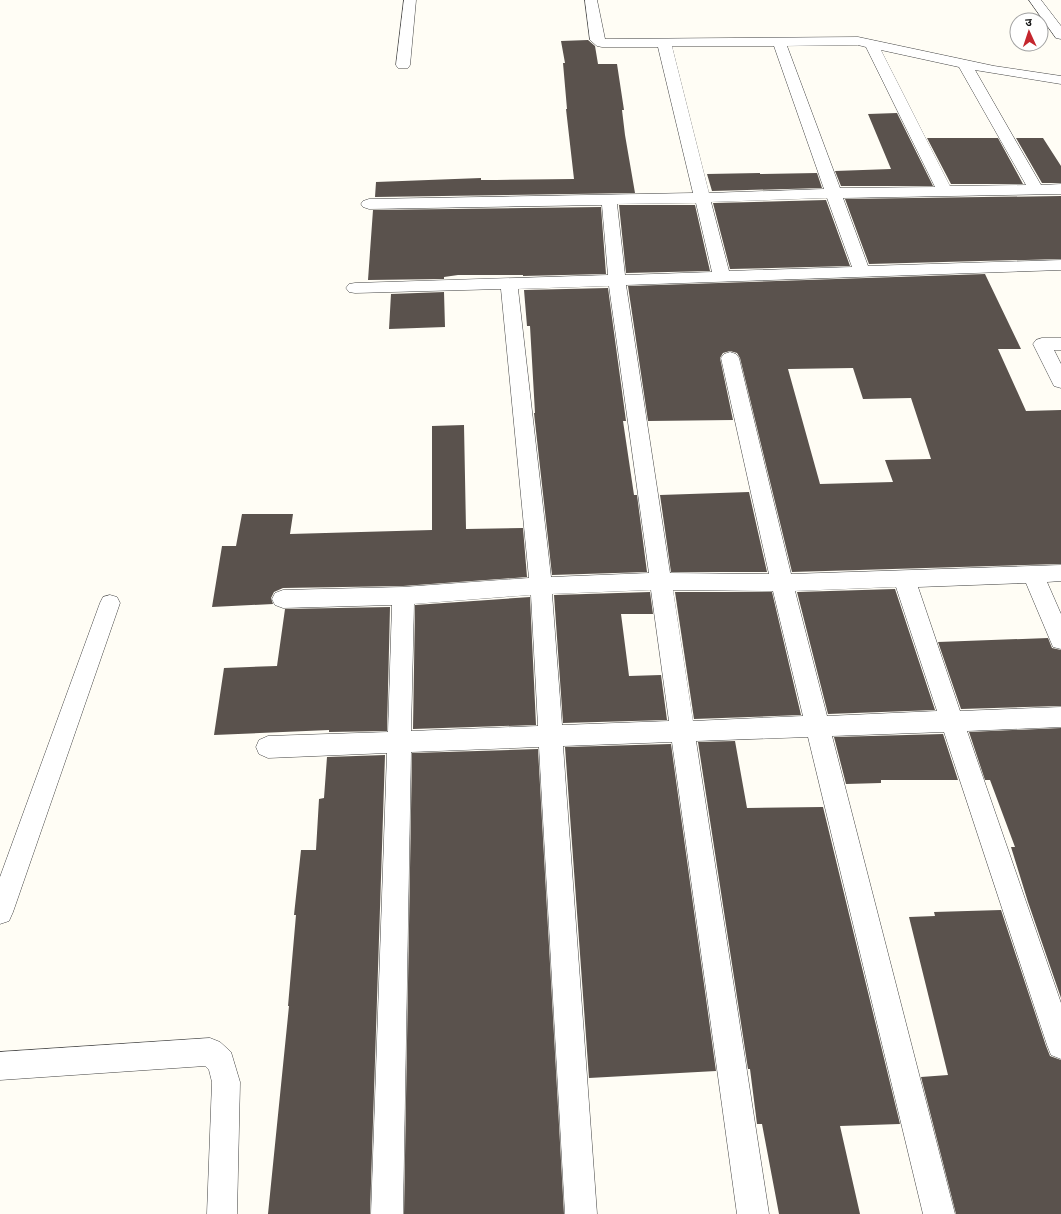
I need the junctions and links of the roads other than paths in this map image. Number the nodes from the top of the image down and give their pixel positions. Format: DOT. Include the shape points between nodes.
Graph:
graph roads {
  1 [pos="410,0"];
  2 [pos="591,0"];
  3 [pos="1035,0"];
  4 [pos="1061,35"];
  5 [pos="779,42"];
  6 [pos="664,43"];
  7 [pos="871,43"];
  8 [pos="964,63"];
  9 [pos="404,65"];
  10 [pos="1061,80"];
  11 [pos="1036,189"];
  12 [pos="1061,189"];
  13 [pos="945,191"];
  14 [pos="834,194"];
  15 [pos="703,198"];
  16 [pos="609,200"];
  17 [pos="370,204"];
  18 [pos="1061,265"];
  19 [pos="862,272"];
  20 [pos="722,277"];
  21 [pos="617,280"];
  22 [pos="509,284"];
  23 [pos="355,288"];
  24 [pos="1061,344"];
  25 [pos="730,358"];
  26 [pos="1061,382"];
  27 [pos="1061,573"];
  28 [pos="1033,574"];
  29 [pos="904,578"];
  30 [pos="662,581"];
  31 [pos="782,582"];
  32 [pos="541,586"];
  33 [pos="403,596"];
  34 [pos="283,599"];
  35 [pos="110,603"];
  36 [pos="1061,640"];
  37 [pos="1061,717"];
  38 [pos="952,721"];
  39 [pos="818,726"];
  40 [pos="683,731"];
  41 [pos="550,736"];
  42 [pos="399,742"];
  43 [pos="268,747"];
  44 [pos="0,912"];
  45 [pos="1061,1045"];
  46 [pos="0,1066"];
  47 [pos="222,1214"];
  48 [pos="387,1214"];
  49 [pos="580,1214"];
  50 [pos="753,1214"];
  51 [pos="939,1214"];
  1 -- 9 [label="lane"];
  2 -- 6 [label="street" via="597,40 610,44"];
  3 -- 4 [label="street"];
  5 -- 6 [label="street"];
  5 -- 7 [label="street" via="849,40"];
  5 -- 14 [label="street"];
  6 -- 15 [label="street"];
  7 -- 8 [label="street"];
  7 -- 13 [label="street"];
  8 -- 10 [label="street"];
  8 -- 11 [label="street"];
  11 -- 12 [label="street"];
  11 -- 13 [label="street"];
  13 -- 14 [label="street"];
  14 -- 15 [label="street"];
  14 -- 19 [label="street"];
  15 -- 16 [label="street"];
  15 -- 20 [label="street"];
  16 -- 17 [label="street"];
  16 -- 21 [label="street"];
  18 -- 19 [label="street"];
  19 -- 20 [label="street"];
  20 -- 21 [label="street"];
  21 -- 22 [label="street"];
  21 -- 30 [label="street"];
  22 -- 23 [label="street"];
  22 -- 32 [label="street"];
  24 -- 26 [label="street" via="1042,344"];
  25 -- 31 [label="street"];
  27 -- 28 [label="street"];
  28 -- 29 [label="street"];
  28 -- 36 [label="street"];
  29 -- 31 [label="street"];
  29 -- 38 [label="street"];
  30 -- 31 [label="street"];
  30 -- 32 [label="street"];
  30 -- 40 [label="street"];
  31 -- 39 [label="street"];
  32 -- 33 [label="street"];
  32 -- 41 [label="street"];
  33 -- 34 [label="street"];
  33 -- 42 [label="street"];
  35 -- 44 [label="lane"];
  37 -- 38 [label="street"];
  38 -- 39 [label="street"];
  38 -- 45 [label="street"];
  39 -- 40 [label="street"];
  39 -- 51 [label="street"];
  40 -- 41 [label="street"];
  40 -- 50 [label="street"];
  41 -- 42 [label="street"];
  41 -- 49 [label="street"];
  42 -- 43 [label="street"];
  42 -- 48 [label="street"];
  46 -- 47 [label="lane" via="210,1052 221,1062 226,1082"];
}
